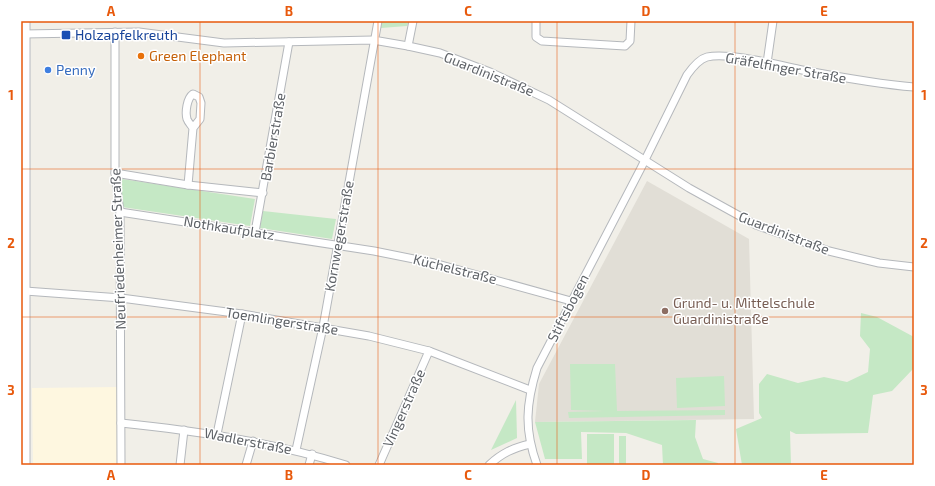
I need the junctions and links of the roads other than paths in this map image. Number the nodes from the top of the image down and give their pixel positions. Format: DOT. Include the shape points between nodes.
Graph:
graph roads {
  1 [pos="24,21"];
  2 [pos="378,21"];
  3 [pos="413,21"];
  4 [pos="536,21"];
  5 [pos="631,21"];
  6 [pos="773,21"];
  7 [pos="115,32"];
  8 [pos="22,34"];
  9 [pos="373,40"];
  10 [pos="289,42"];
  11 [pos="408,46"];
  12 [pos="767,63"];
  13 [pos="914,87"];
  14 [pos="193,128"];
  15 [pos="644,160"];
  16 [pos="115,173"];
  17 [pos="188,185"];
  18 [pos="263,193"];
  19 [pos="120,212"];
  20 [pos="255,232"];
  21 [pos="338,246"];
  22 [pos="914,267"];
  23 [pos="24,291"];
  24 [pos="121,298"];
  25 [pos="571,301"];
  26 [pos="242,314"];
  27 [pos="323,327"];
  28 [pos="429,351"];
  29 [pos="530,390"];
  30 [pos="121,423"];
  31 [pos="184,430"];
  32 [pos="217,434"];
  33 [pos="253,441"];
  34 [pos="530,444"];
  35 [pos="296,450"];
  36 [pos="312,454"];
  37 [pos="24,465"];
  38 [pos="121,465"];
  39 [pos="180,465"];
  40 [pos="246,465"];
  41 [pos="309,465"];
  42 [pos="346,465"];
  43 [pos="379,465"];
  44 [pos="489,465"];
  45 [pos="537,465"];
  1 -- 8 [label="main road"];
  2 -- 9 [label="street, Kornwegerstraße"];
  3 -- 11 [label="street"];
  4 -- 5 [label="street" via="536,38 542,41 625,46 630,41"];
  6 -- 12 [label="street"];
  7 -- 8 [label="street, Guardinistraße"];
  7 -- 10 [label="street, Guardinistraße" via="139,32 224,43"];
  7 -- 16 [label="street, Neufriedenheimer Straße"];
  8 -- 23 [label="main road"];
  9 -- 10 [label="street, Guardinistraße"];
  9 -- 11 [label="street, Guardinistraße"];
  9 -- 21 [label="street, Kornwegerstraße"];
  10 -- 18 [label="street, Barbierstraße"];
  11 -- 15 [label="street, Guardinistraße" via="440,53 538,94 563,107"];
  12 -- 13 [label="street, Gräfelfinger Straße" via="854,80"];
  12 -- 15 [label="street, Gräfelfinger Straße" via="722,56 706,57 695,64"];
  14 -- 17 [label="street"];
  15 -- 22 [label="street, Guardinistraße" via="756,225 829,251 879,263"];
  15 -- 25 [label="street, Stiftsbogen"];
  16 -- 17 [label="street"];
  16 -- 19 [label="street, Neufriedenheimer Straße"];
  17 -- 18 [label="street"];
  18 -- 20 [label="street, Barbierstraße"];
  19 -- 20 [label="street, Nothkaufplatz"];
  19 -- 24 [label="street, Neufriedenheimer Straße"];
  20 -- 21 [label="street, Nothkaufplatz"];
  21 -- 25 [label="street, Küchelstraße" via="434,263"];
  21 -- 27 [label="street, Kornwegerstraße"];
  23 -- 24 [label="street, Toemlingerstraße"];
  23 -- 37 [label="main road"];
  24 -- 26 [label="street, Toemlingerstraße"];
  24 -- 30 [label="street, Neufriedenheimer Straße"];
  25 -- 29 [label="street, Stiftsbogen" via="537,368"];
  26 -- 27 [label="street, Toemlingerstraße"];
  26 -- 32 [label="street"];
  27 -- 28 [label="street, Toemlingerstraße"];
  27 -- 35 [label="street, Kornwegerstraße"];
  28 -- 29 [label="street, Toemlingerstraße"];
  28 -- 43 [label="street, Vingerstraße"];
  29 -- 34 [label="street, Stiftsbogen" via="527,423"];
  30 -- 31 [label="street, Wadlerstraße"];
  30 -- 38 [label="street, Neufriedenheimer Straße"];
  31 -- 32 [label="street, Wadlerstraße"];
  31 -- 39 [label="street, Wadlerstraße"];
  32 -- 33 [label="street, Wadlerstraße"];
  33 -- 35 [label="street, Wadlerstraße"];
  33 -- 40 [label="street"];
  34 -- 44 [label="street" via="514,447 500,454"];
  34 -- 45 [label="street, Stiftsbogen"];
  35 -- 36 [label="street, Wadlerstraße"];
  36 -- 41 [label="street, Wadlerstraße"];
  36 -- 42 [label="street, Wadlerstraße"];
}
